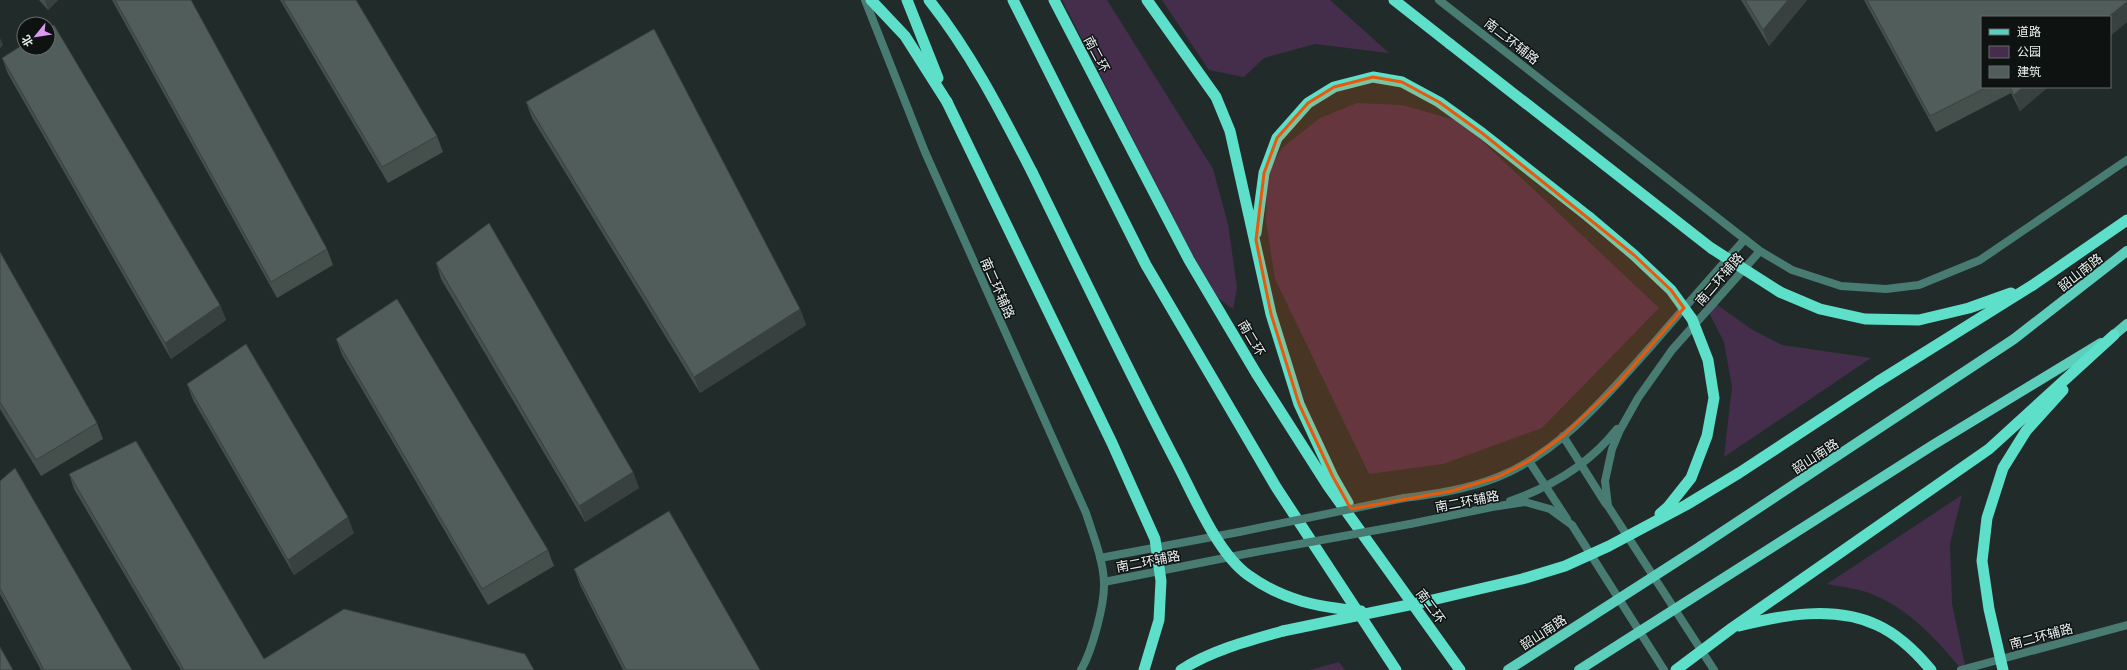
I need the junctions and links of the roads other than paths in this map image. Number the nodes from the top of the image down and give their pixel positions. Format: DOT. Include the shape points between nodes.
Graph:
graph roads {
  1 [pos="865,0"];
  2 [pos="871,0"];
  3 [pos="907,0"];
  4 [pos="929,0"];
  5 [pos="1012,0"];
  6 [pos="1054,0"];
  7 [pos="1147,0"];
  8 [pos="1394,0"];
  9 [pos="1439,0"];
  10 [pos="947,102"];
  11 [pos="2127,160"];
  12 [pos="2127,220"];
  13 [pos="1745,239"];
  14 [pos="1256,240"];
  15 [pos="1760,251"];
  16 [pos="2127,251"];
  17 [pos="2032,285"];
  18 [pos="2127,324"];
  19 [pos="2114,335"];
  20 [pos="1628,416"];
  21 [pos="1563,436"];
  22 [pos="1529,461"];
  23 [pos="1581,464"];
  24 [pos="1546,486"];
  25 [pos="1608,506"];
  26 [pos="1492,507"];
  27 [pos="1572,525"];
  28 [pos="1642,529"];
  29 [pos="1100,558"];
  30 [pos="1386,570"];
  31 [pos="1104,582"];
  32 [pos="1372,612"];
  33 [pos="2127,625"];
  34 [pos="1732,628"];
  35 [pos="1081,670"];
  36 [pos="1144,670"];
  37 [pos="1181,670"];
  38 [pos="1396,670"];
  39 [pos="1460,670"];
  40 [pos="1508,670"];
  41 [pos="1579,670"];
  42 [pos="1664,670"];
  43 [pos="1676,670"];
  44 [pos="1714,670"];
  45 [pos="1931,670"];
  46 [pos="1961,670"];
  47 [pos="2003,670"];
  1 -- 29 [label="street, 南二环辅路" via="924,152 1086,513"];
  2 -- 10 [label="highway" via="905,36"];
  3 -- 10 [label="highway"];
  4 -- 32 [label="highway, bridge" via="980,73 1218,542 1247,574 1285,596 1319,607"];
  5 -- 38 [label="highway" via="1146,265 1276,487"];
  6 -- 30 [label="highway, 南二环" via="1189,260 1319,473"];
  7 -- 14 [label="highway" via="1216,97 1230,131"];
  8 -- 17 [label="highway, bridge" via="1711,248 1780,292 1820,309 1865,319 1919,320 1969,308"];
  9 -- 13 [label="street, 南二环辅路"];
  10 -- 36 [label="highway, bridge" via="1112,443 1155,539 1161,581 1159,620"];
  11 -- 15 [label="street" via="1980,260 1919,285 1886,289 1841,286 1792,270"];
  12 -- 17 [label="highway"];
  13 -- 15 [label="street, 南二环辅路"];
  13 -- 21 [label="street" via="1616,386"];
  14 -- 28 [label="highway, bridge" via="1264,173 1277,138 1308,103 1334,87 1373,77 1402,82 1439,102 1482,133 1634,255 1671,290 1692,319 1708,360 1714,398 1707,436 1692,478 1668,507"];
  14 -- 30 [label="highway" via="1272,314 1299,404 1333,477"];
  15 -- 20 [label="street, 南二环辅路" via="1672,350 1653,374"];
  16 -- 40 [label="main road, 韶山南路, bridge" via="2014,339"];
  17 -- 28 [label="highway, bridge" via="1739,473"];
  18 -- 19 [label="main road"];
  19 -- 34 [label="highway, bridge" via="1989,449"];
  19 -- 41 [label="main road, bridge" via="1933,445"];
  19 -- 47 [label="highway, bridge" via="2026,431 2003,468 1987,518 1982,562 1989,609"];
  20 -- 23 [label="street" via="1608,441"];
  20 -- 25 [label="street, 南二环辅路" via="1612,450 1605,481"];
  21 -- 22 [label="street"];
  21 -- 23 [label="street"];
  22 -- 24 [label="street"];
  22 -- 29 [label="street, bridge" via="1498,477 1452,491 1404,498"];
  23 -- 24 [label="street"];
  23 -- 25 [label="street"];
  24 -- 26 [label="street"];
  24 -- 27 [label="street"];
  25 -- 44 [label="street, 南二环辅路"];
  26 -- 27 [label="street, 南二环辅路" via="1525,502 1550,509"];
  26 -- 31 [label="street, 南二环辅路, bridge"];
  27 -- 42 [label="street, 南二环辅路"];
  28 -- 32 [label="highway, bridge" via="1565,566 1522,579"];
  29 -- 31 [label="street, 南二环辅路"];
  30 -- 39 [label="highway, 南二环"];
  31 -- 35 [label="street" via="1096,632"];
  32 -- 37 [label="highway, bridge" via="1240,643 1201,657"];
  33 -- 46 [label="street, 南二环辅路"];
  34 -- 43 [label="highway, bridge"];
  34 -- 45 [label="highway, bridge" via="1774,618 1810,614 1853,618 1876,624 1893,634"];
}
